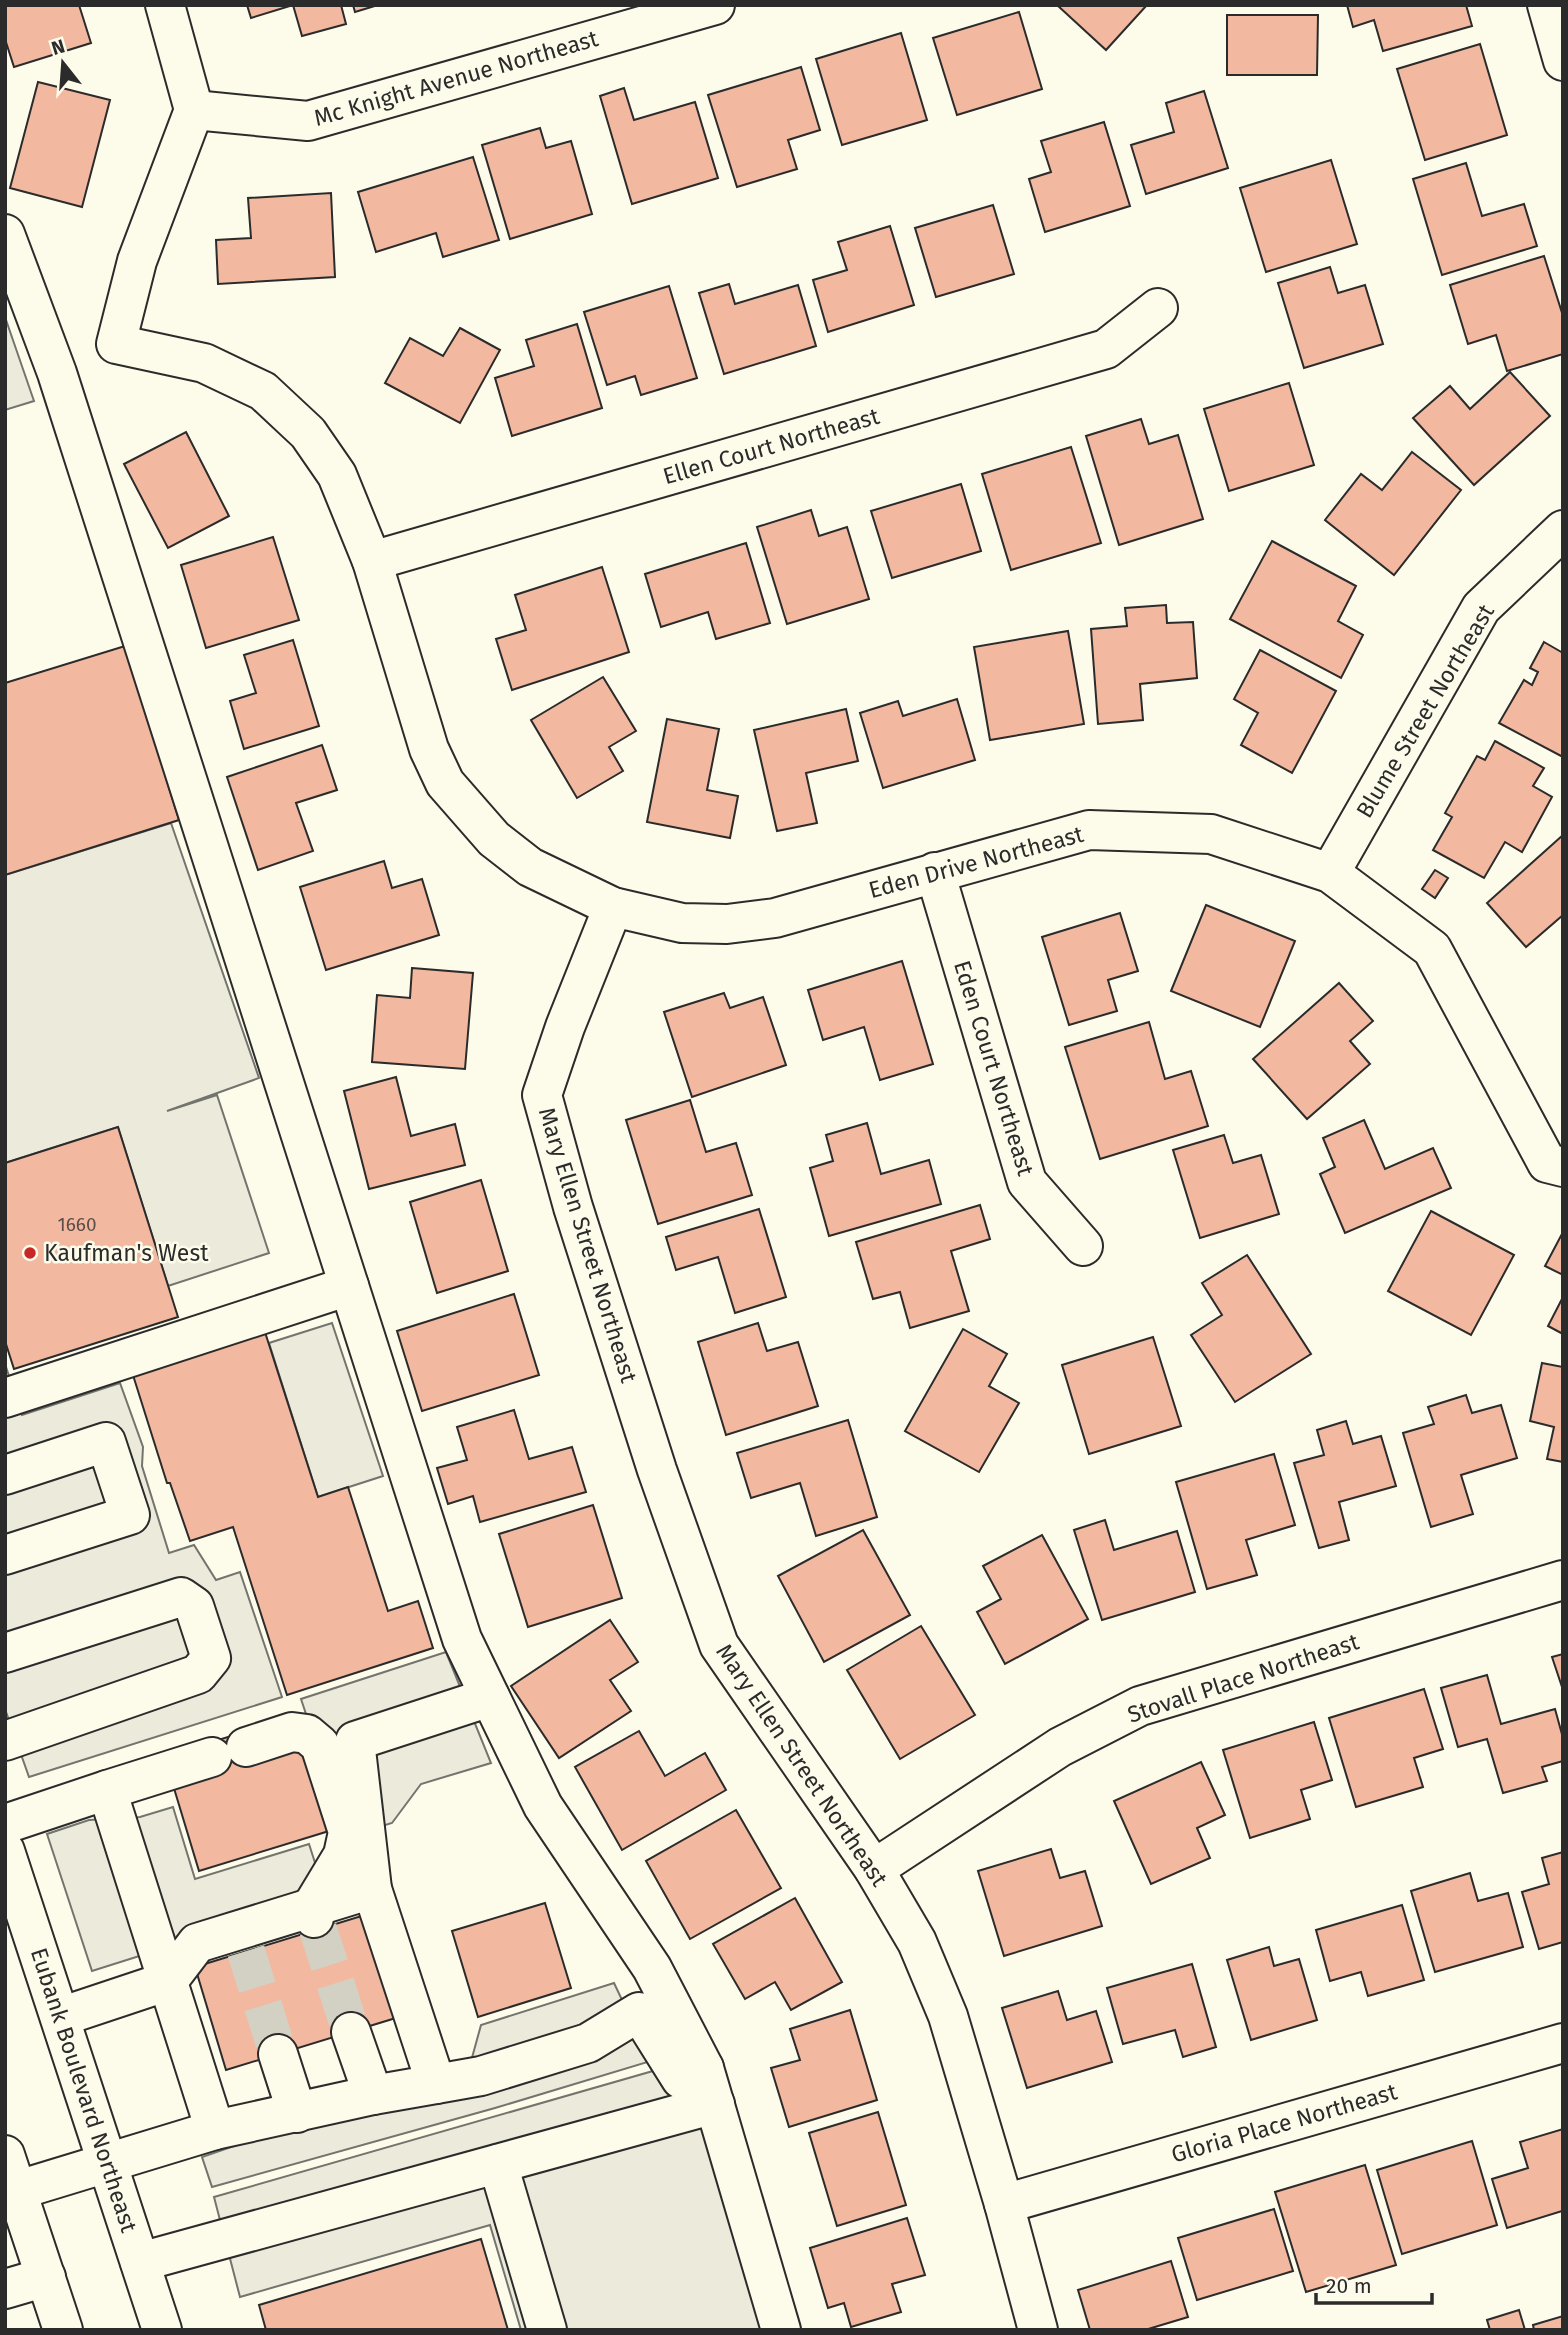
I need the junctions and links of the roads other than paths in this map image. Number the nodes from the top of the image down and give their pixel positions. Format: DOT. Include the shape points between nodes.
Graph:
graph roads {
  1 [pos="165,5"];
  2 [pos="715,5"];
  3 [pos="1547,5"];
  4 [pos="633,17"];
  5 [pos="1563,61"];
  6 [pos="194,110"];
  7 [pos="5,234"];
  8 [pos="1158,308"];
  9 [pos="1563,530"];
  10 [pos="372,561"];
  11 [pos="934,872"];
  12 [pos="1330,873"];
  13 [pos="613,907"];
  14 [pos="1563,1167"];
  15 [pos="1083,1246"];
  16 [pos="349,1286"];
  17 [pos="5,1398"];
  18 [pos="5,1475"];
  19 [pos="5,1555"];
  20 [pos="1563,1580"];
  21 [pos="7,1647"];
  22 [pos="490,1697"];
  23 [pos="5,1741"];
  24 [pos="107,1790"];
  25 [pos="5,1824"];
  26 [pos="5,1851"];
  27 [pos="874,1869"];
  28 [pos="372,1889"];
  29 [pos="315,1919"];
  30 [pos="168,1981"];
  31 [pos="60,2017"];
  32 [pos="351,2032"];
  33 [pos="1563,2043"];
  34 [pos="278,2054"];
  35 [pos="704,2068"];
  36 [pos="436,2084"];
  37 [pos="373,2095"];
  38 [pos="715,2104"];
  39 [pos="297,2113"];
  40 [pos="215,2130"];
  41 [pos="5,2154"];
  42 [pos="108,2162"];
  43 [pos="498,2164"];
  44 [pos="11,2193"];
  45 [pos="1004,2204"];
  46 [pos="140,2262"];
  47 [pos="46,2277"];
  48 [pos="5,2290"];
  49 [pos="63,2330"];
  50 [pos="162,2330"];
  51 [pos="547,2330"];
  52 [pos="780,2330"];
  53 [pos="1038,2330"];
  1 -- 6 [label="street"];
  2 -- 4 [label="street, Mc Knight Avenue Northeast"];
  3 -- 5 [label="street"];
  4 -- 6 [label="street, Mc Knight Avenue Northeast" via="308,121"];
  6 -- 10 [label="street" via="137,261 117,344 204,363 263,391 308,433 337,475"];
  7 -- 16 [label="street" via="57,373"];
  8 -- 10 [label="street, Ellen Court Northeast" via="1106,349"];
  9 -- 12 [label="street, Blume Street Northeast" via="1481,608"];
  10 -- 13 [label="street" via="429,749 445,783 494,839 530,867"];
  11 -- 12 [label="street, Eden Drive Northeast" via="1089,830 1211,834"];
  11 -- 13 [label="street, Eden Drive Northeast" via="775,918 727,924 682,923"];
  11 -- 15 [label="street, Eden Court Northeast" via="1027,1182"];
  12 -- 14 [label="street, Eden Drive Northeast" via="1432,949 1547,1163"];
  13 -- 27 [label="street, Mary Ellen Street Northeast" via="542,1095 657,1471 719,1645"];
  16 -- 17 [label="street"];
  16 -- 22 [label="street" via="462,1639"];
  18 -- 19 [label="street" via="106,1441 130,1514"];
  20 -- 27 [label="street, Stovall Place Northeast" via="1140,1706 1060,1747"];
  21 -- 23 [label="street" via="181,1597 194,1606 211,1658 198,1674"];
  22 -- 28 [label="street" via="355,1741"];
  22 -- 35 [label="street" via="543,1806 652,1968"];
  24 -- 25 [label="street"];
  24 -- 29 [label="street" via="292,1732 307,1734 320,1745 348,1832 344,1855"];
  24 -- 30 [label="street"];
  26 -- 31 [label="street, Eubank Boulevard Northeast"];
  27 -- 45 [label="street, Mary Ellen Street Northeast" via="917,1942 948,2016"];
  28 -- 29 [label="street"];
  28 -- 36 [label="street"];
  29 -- 30 [label="street" via="243,1940 197,1943"];
  30 -- 31 [label="street"];
  30 -- 40 [label="street"];
  31 -- 42 [label="street, Eubank Boulevard Northeast"];
  32 -- 37 [label="street"];
  33 -- 45 [label="street, Gloria Place Northeast"];
  34 -- 39 [label="street"];
  35 -- 36 [label="street" via="681,2079 639,2011 587,2043 481,2076"];
  35 -- 38 [label="street"];
  36 -- 37 [label="street"];
  37 -- 39 [label="street"];
  38 -- 43 [label="street"];
  38 -- 52 [label="street"];
  39 -- 40 [label="street"];
  40 -- 42 [label="street"];
  41 -- 44 [label="street"];
  42 -- 44 [label="street"];
  42 -- 46 [label="street, Eubank Boulevard Northeast"];
  43 -- 46 [label="street"];
  43 -- 51 [label="street"];
  44 -- 47 [label="street"];
  45 -- 53 [label="street, Mary Ellen Street Northeast"];
  46 -- 50 [label="street, Eubank Boulevard Northeast"];
  47 -- 48 [label="street"];
  47 -- 49 [label="street"];
}
